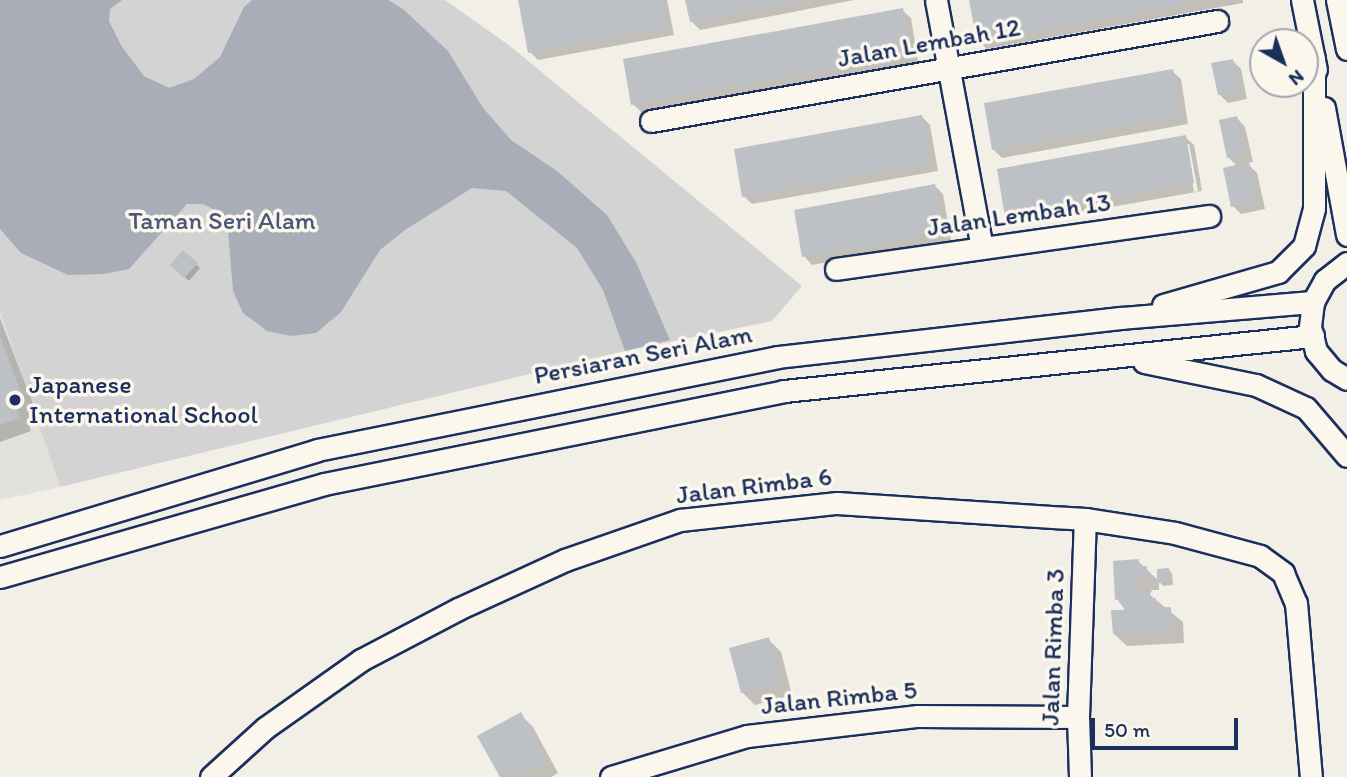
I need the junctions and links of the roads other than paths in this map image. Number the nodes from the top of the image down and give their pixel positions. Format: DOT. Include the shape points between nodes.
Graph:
graph roads {
  1 [pos="936,0"];
  2 [pos="1302,0"];
  3 [pos="1337,0"];
  4 [pos="1217,20"];
  5 [pos="1308,28"];
  6 [pos="1347,49"];
  7 [pos="948,68"];
  8 [pos="1319,85"];
  9 [pos="1314,98"];
  10 [pos="651,121"];
  11 [pos="1209,216"];
  12 [pos="1347,235"];
  13 [pos="982,248"];
  14 [pos="1347,262"];
  15 [pos="836,269"];
  16 [pos="1313,302"];
  17 [pos="1121,318"];
  18 [pos="1313,336"];
  19 [pos="1125,358"];
  20 [pos="1347,379"];
  21 [pos="1347,456"];
  22 [pos="1085,519"];
  23 [pos="0,546"];
  24 [pos="0,577"];
  25 [pos="1078,717"];
  26 [pos="211,777"];
  27 [pos="611,777"];
  28 [pos="1080,777"];
  29 [pos="1311,777"];
  1 -- 7 [label="street"];
  2 -- 5 [label="street"];
  3 -- 6 [label="street"];
  4 -- 7 [label="street, Jalan Lembah 12"];
  7 -- 10 [label="street, Jalan Lembah 12"];
  7 -- 13 [label="street"];
  8 -- 12 [label="street"];
  9 -- 17 [label="street" via="1314,208 1304,246 1278,272"];
  11 -- 13 [label="street, Jalan Lembah 13"];
  13 -- 15 [label="street, Jalan Lembah 13"];
  14 -- 16 [label="street" via="1325,279"];
  16 -- 17 [label="street, Persiaran Seri Alam"];
  16 -- 18 [label="street"];
  17 -- 23 [label="street, Persiaran Seri Alam" via="778,357 331,447"];
  18 -- 19 [label="street"];
  18 -- 20 [label="street" via="1317,351 1332,370"];
  19 -- 21 [label="street" via="1256,385 1306,408"];
  19 -- 24 [label="street" via="784,391 324,484"];
  22 -- 25 [label="street, Jalan Rimba 3"];
  22 -- 26 [label="street, Jalan Rimba 6" via="837,503 680,520 565,560 458,608 360,660 265,728"];
  22 -- 29 [label="street, Jalan Rimba 6" via="1175,533 1243,550 1275,565 1291,587 1298,617"];
  25 -- 27 [label="street, Jalan Rimba 5" via="918,716 747,736"];
  25 -- 28 [label="street, Jalan Rimba 3"];
}
